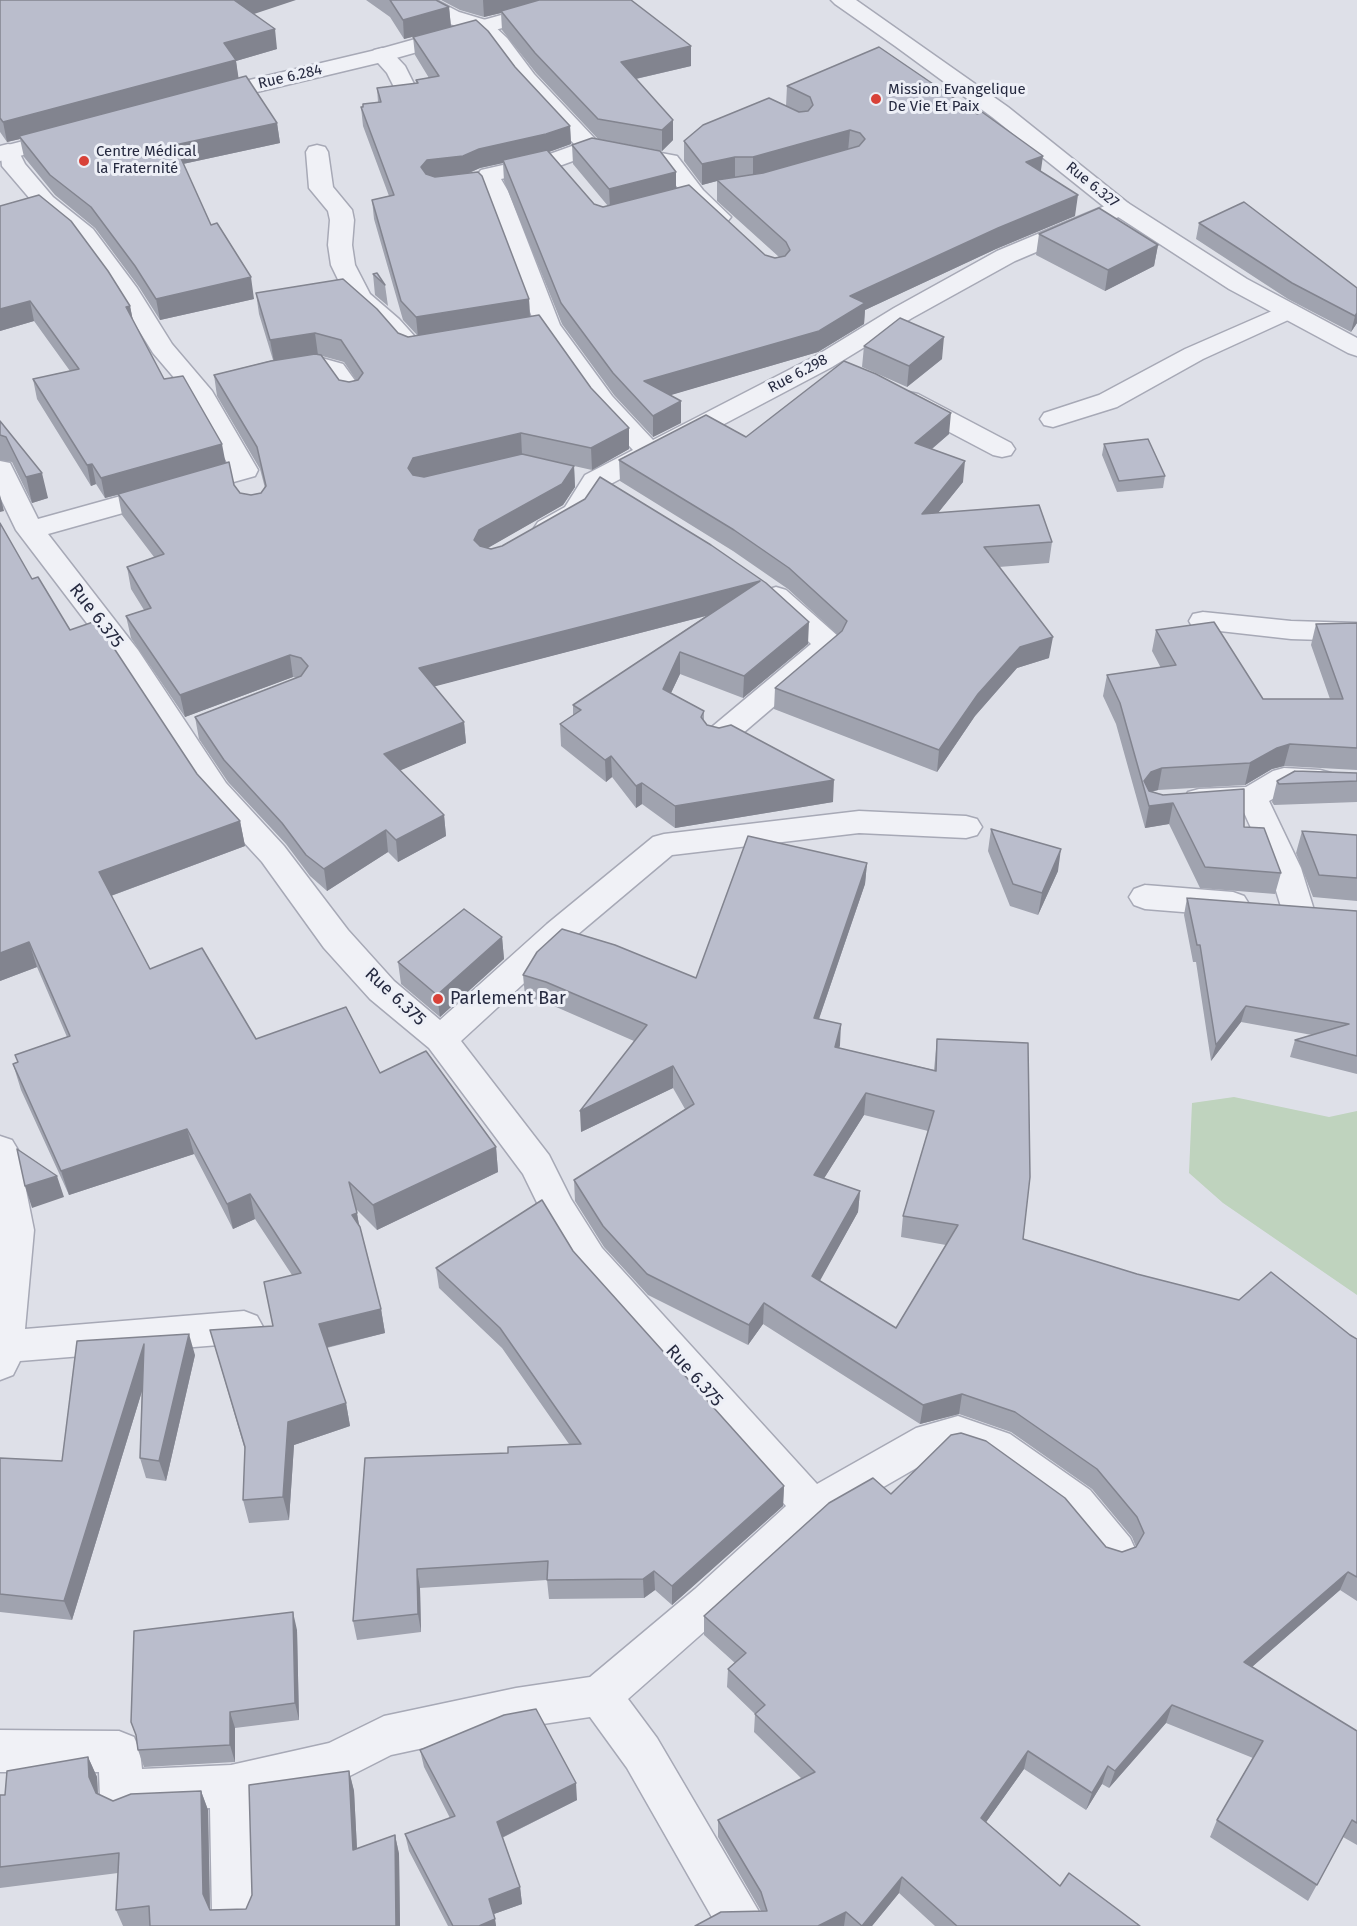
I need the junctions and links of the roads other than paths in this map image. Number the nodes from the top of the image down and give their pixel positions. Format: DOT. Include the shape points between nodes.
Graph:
graph roads {
  1 [pos="420,0"];
  2 [pos="580,0"];
  3 [pos="842,0"];
  4 [pos="481,26"];
  5 [pos="382,55"];
  6 [pos="405,88"];
  7 [pos="188,102"];
  8 [pos="85,131"];
  9 [pos="590,147"];
  10 [pos="4,152"];
  11 [pos="317,152"];
  12 [pos="725,189"];
  13 [pos="685,198"];
  14 [pos="1120,208"];
  15 [pos="738,235"];
  16 [pos="1288,310"];
  17 [pos="457,340"];
  18 [pos="1357,348"];
  19 [pos="823,362"];
  20 [pos="262,375"];
  21 [pos="854,375"];
  22 [pos="884,388"];
  23 [pos="351,393"];
  24 [pos="1053,419"];
  25 [pos="1002,448"];
  26 [pos="650,453"];
  27 [pos="0,470"];
  28 [pos="245,470"];
  29 [pos="584,478"];
  30 [pos="252,497"];
  31 [pos="622,497"];
  32 [pos="30,531"];
  33 [pos="524,543"];
  34 [pos="759,584"];
  35 [pos="1203,621"];
  36 [pos="1357,632"];
  37 [pos="209,722"];
  38 [pos="177,734"];
  39 [pos="718,738"];
  40 [pos="1343,782"];
  41 [pos="1252,797"];
  42 [pos="1170,802"];
  43 [pos="966,827"];
  44 [pos="1145,897"];
  45 [pos="441,1039"];
  46 [pos="0,1150"];
  47 [pos="244,1328"];
  48 [pos="2,1355"];
  49 [pos="812,1507"];
  50 [pos="1116,1551"];
  51 [pos="600,1696"];
  52 [pos="0,1751"];
  53 [pos="231,1786"];
  54 [pos="234,1913"];
  55 [pos="742,1926"];
  1 -- 4 [label="street" via="451,17"];
  2 -- 4 [label="street, Rue 6.284"];
  3 -- 14 [label="street, Rue 6.327" via="1000,112"];
  4 -- 5 [label="street, Rue 6.284"];
  4 -- 9 [label="street"];
  5 -- 6 [label="street" via="397,71"];
  5 -- 7 [label="street, Rue 6.284"];
  8 -- 10 [label="street"];
  9 -- 13 [label="street" via="677,153"];
  9 -- 26 [label="street" via="561,168 479,180 496,191 536,327"];
  10 -- 28 [label="street" via="45,202 85,234 162,348 210,389"];
  11 -- 17 [label="street" via="321,188 340,210 344,265 359,298 411,348"];
  12 -- 13 [label="street"];
  13 -- 15 [label="street"];
  14 -- 16 [label="street, Rue 6.327" via="1238,284"];
  14 -- 19 [label="street, Rue 6.298" via="1006,256"];
  16 -- 18 [label="street, Rue 6.327"];
  16 -- 24 [label="street" via="1194,354 1108,401"];
  19 -- 21 [label="street"];
  19 -- 26 [label="street, Rue 6.298"];
  20 -- 23 [label="street" via="318,365 334,369"];
  22 -- 25 [label="street"];
  26 -- 29 [label="street, Rue 6.298"];
  27 -- 32 [label="street, Rue 6.375"];
  28 -- 30 [label="street"];
  28 -- 32 [label="street"];
  29 -- 31 [label="street"];
  29 -- 33 [label="street" via="575,513"];
  32 -- 38 [label="street, Rue 6.375" via="128,657"];
  34 -- 39 [label="street" via="829,644"];
  35 -- 36 [label="street"];
  37 -- 38 [label="street"];
  38 -- 45 [label="street, Rue 6.375" via="215,791 273,855 336,939 382,990"];
  40 -- 41 [label="street" via="1284,779"];
  41 -- 42 [label="street"];
  41 -- 44 [label="street" via="1310,911"];
  43 -- 45 [label="street" via="859,822 664,845 559,932"];
  45 -- 49 [label="street, Rue 6.375" via="536,1166 589,1259"];
  46 -- 48 [label="street" via="16,1230"];
  47 -- 48 [label="street" via="57,1343"];
  49 -- 50 [label="street" via="930,1440 958,1433 996,1446 1076,1503"];
  49 -- 51 [label="street"];
  51 -- 53 [label="street" via="516,1708 384,1736 336,1762"];
  51 -- 55 [label="street" via="642,1754"];
  52 -- 53 [label="street" via="119,1752 122,1797 131,1790"];
  53 -- 54 [label="street"];
}
